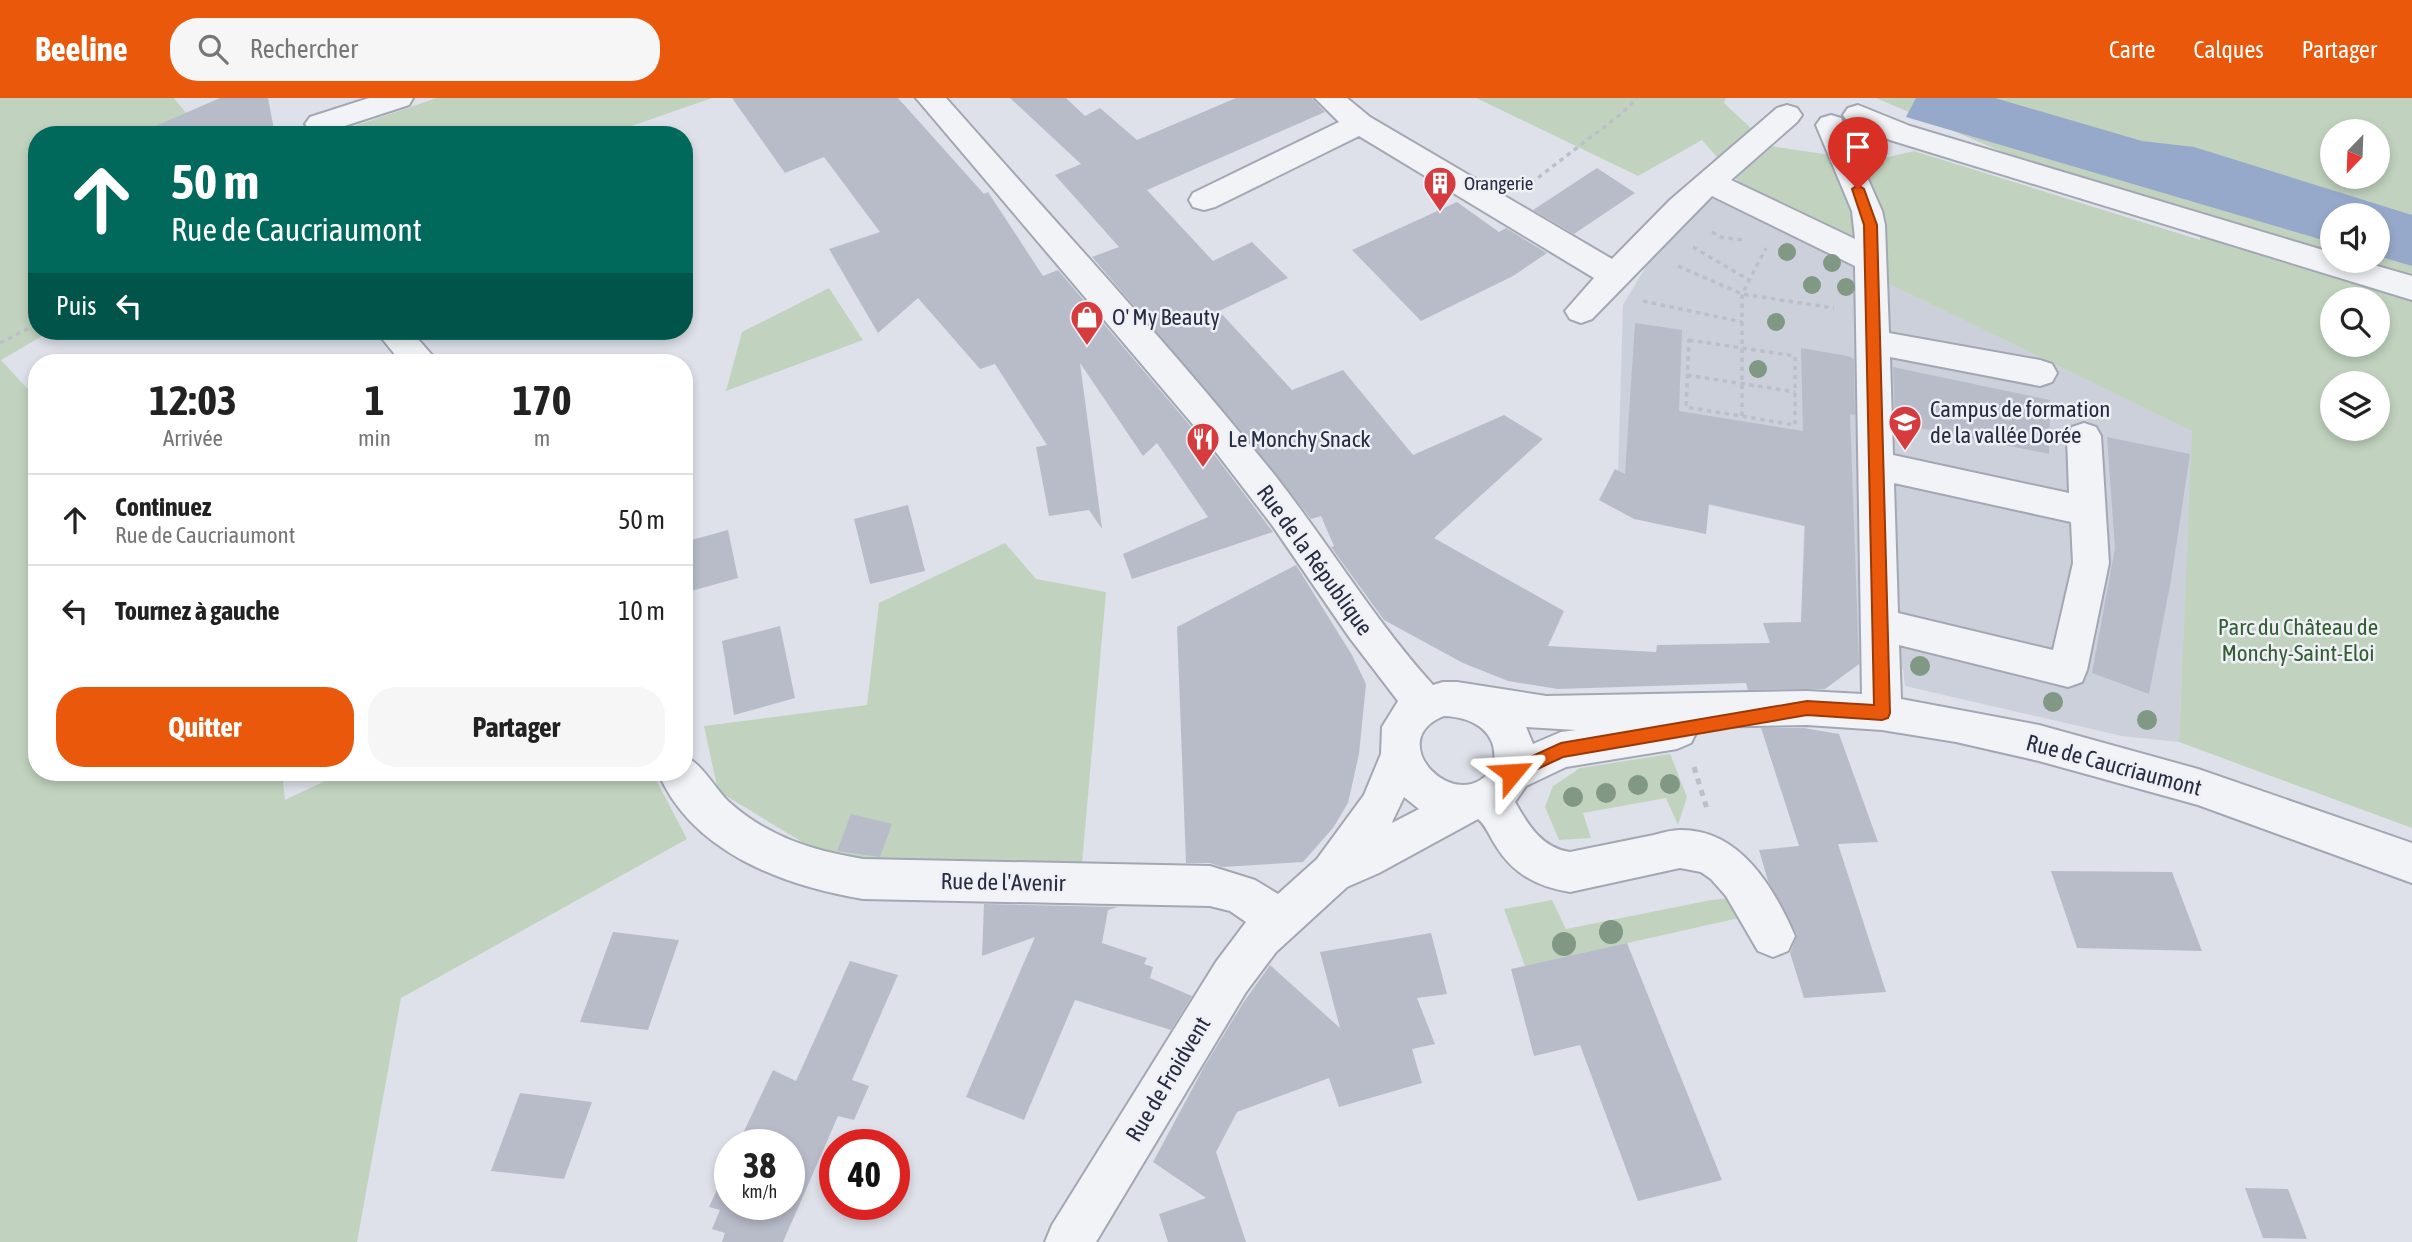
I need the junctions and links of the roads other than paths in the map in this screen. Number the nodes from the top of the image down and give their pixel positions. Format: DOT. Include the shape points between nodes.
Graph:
graph roads {
  1 [pos="399,98"];
  2 [pos="930,98"];
  3 [pos="1329,98"];
  4 [pos="1779,106"];
  5 [pos="1851,113"];
  6 [pos="320,119"];
  7 [pos="1360,124"];
  8 [pos="1708,182"];
  9 [pos="1204,200"];
  10 [pos="1871,260"];
  11 [pos="2412,288"];
  12 [pos="1873,328"];
  13 [pos="400,340"];
  14 [pos="414,354"];
  15 [pos="2040,373"];
  16 [pos="2084,436"];
  17 [pos="1876,465"];
  18 [pos="2088,511"];
  19 [pos="1880,624"];
  20 [pos="1472,702"];
  21 [pos="1425,704"];
  22 [pos="1807,708"];
  23 [pos="1882,713"];
  24 [pos="1400,757"];
  25 [pos="685,781"];
  26 [pos="1491,791"];
  27 [pos="2412,863"];
  28 [pos="1332,873"];
  29 [pos="1277,923"];
  30 [pos="1773,936"];
  31 [pos="1069,1242"];
  1 -- 6 [label="street"];
  2 -- 21 [label="street, Rue de la République" via="1145,341 1266,490 1383,655"];
  3 -- 7 [label="street"];
  4 -- 5 [label="street" via="1801,121"];
  4 -- 8 [label="street"];
  5 -- 10 [label="street" via="1870,225"];
  5 -- 11 [label="street" via="1900,133"];
  7 -- 8 [label="street" via="1497,208 1598,292"];
  7 -- 9 [label="street"];
  8 -- 10 [label="street"];
  10 -- 12 [label="street"];
  12 -- 15 [label="street"];
  12 -- 17 [label="street"];
  13 -- 14 [label="street"];
  16 -- 18 [label="street"];
  17 -- 18 [label="street"];
  17 -- 19 [label="street"];
  18 -- 19 [label="street" via="2091,563 2068,670"];
  19 -- 23 [label="street"];
  20 -- 21 [label="street" via="1443,699"];
  20 -- 22 [label="street" via="1546,713"];
  20 -- 26 [label="street" via="1491,711 1506,726 1514,744"];
  21 -- 24 [label="street" via="1405,722 1399,739"];
  22 -- 23 [label="street, Rue de Caucriaumont"];
  22 -- 26 [label="street" via="1561,750"];
  23 -- 27 [label="street, Rue de Caucriaumont" via="2039,743 2140,770"];
  24 -- 26 [label="street" via="1414,782 1430,795 1450,802"];
  24 -- 28 [label="street" via="1379,807"];
  25 -- 29 [label="street, Rue de l'Avenir" via="705,808 737,836 788,861 836,875 1210,886 1255,899"];
  26 -- 28 [label="street"];
  26 -- 30 [label="street" via="1517,844 1529,857 1558,872 1680,849 1709,854 1741,883"];
  28 -- 29 [label="street"];
  29 -- 31 [label="street, Rue de Froidvent" via="1261,937 1209,1011"];
}
